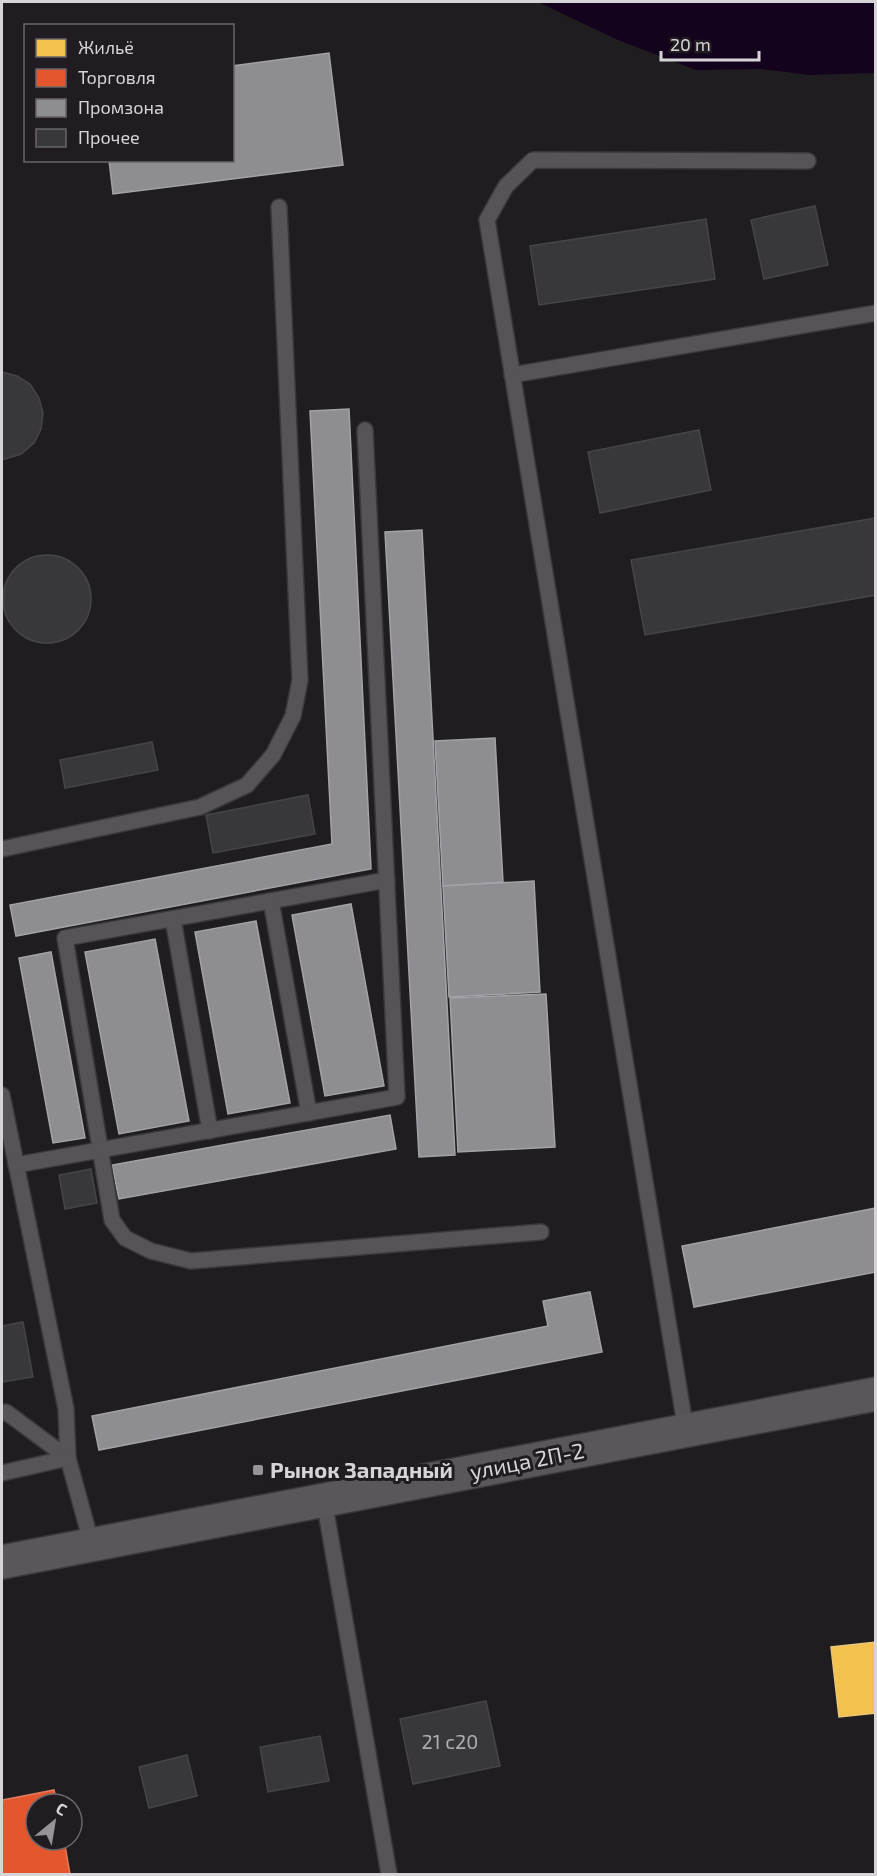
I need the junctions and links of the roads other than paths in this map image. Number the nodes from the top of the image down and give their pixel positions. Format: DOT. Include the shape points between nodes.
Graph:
graph roads {
  1 [pos="808,161"];
  2 [pos="279,207"];
  3 [pos="876,313"];
  4 [pos="512,375"];
  5 [pos="365,430"];
  6 [pos="2,849"];
  7 [pos="387,880"];
  8 [pos="271,901"];
  9 [pos="173,919"];
  10 [pos="2,1095"];
  11 [pos="309,1113"];
  12 [pos="210,1131"];
  13 [pos="101,1150"];
  14 [pos="16,1165"];
  15 [pos="542,1232"];
  16 [pos="876,1394"];
  17 [pos="2,1413"];
  18 [pos="686,1431"];
  19 [pos="68,1458"];
  20 [pos="2,1473"];
  21 [pos="324,1500"];
  22 [pos="92,1545"];
  23 [pos="2,1562"];
  24 [pos="389,1875"];
  1 -- 4 [label="lane" via="533,160 506,186 487,220"];
  2 -- 6 [label="lane" via="300,680 293,716 273,754 248,785 200,807"];
  3 -- 4 [label="lane"];
  4 -- 18 [label="lane"];
  5 -- 7 [label="lane"];
  7 -- 8 [label="lane"];
  7 -- 11 [label="lane" via="397,1097"];
  8 -- 9 [label="lane"];
  8 -- 11 [label="lane"];
  9 -- 12 [label="lane"];
  9 -- 13 [label="lane" via="65,938"];
  10 -- 14 [label="lane"];
  11 -- 12 [label="lane"];
  12 -- 13 [label="lane"];
  13 -- 14 [label="lane"];
  13 -- 15 [label="lane" via="112,1220 125,1238 151,1251 190,1261"];
  14 -- 19 [label="lane" via="66,1409"];
  16 -- 18 [label="main road, улица 2П-2"];
  17 -- 19 [label="lane" via="6,1412"];
  18 -- 21 [label="main road, улица 2П-2"];
  19 -- 20 [label="lane"];
  19 -- 22 [label="lane"];
  21 -- 22 [label="main road, улица 2П-2"];
  21 -- 24 [label="lane"];
  22 -- 23 [label="main road, улица 2П-2"];
}
